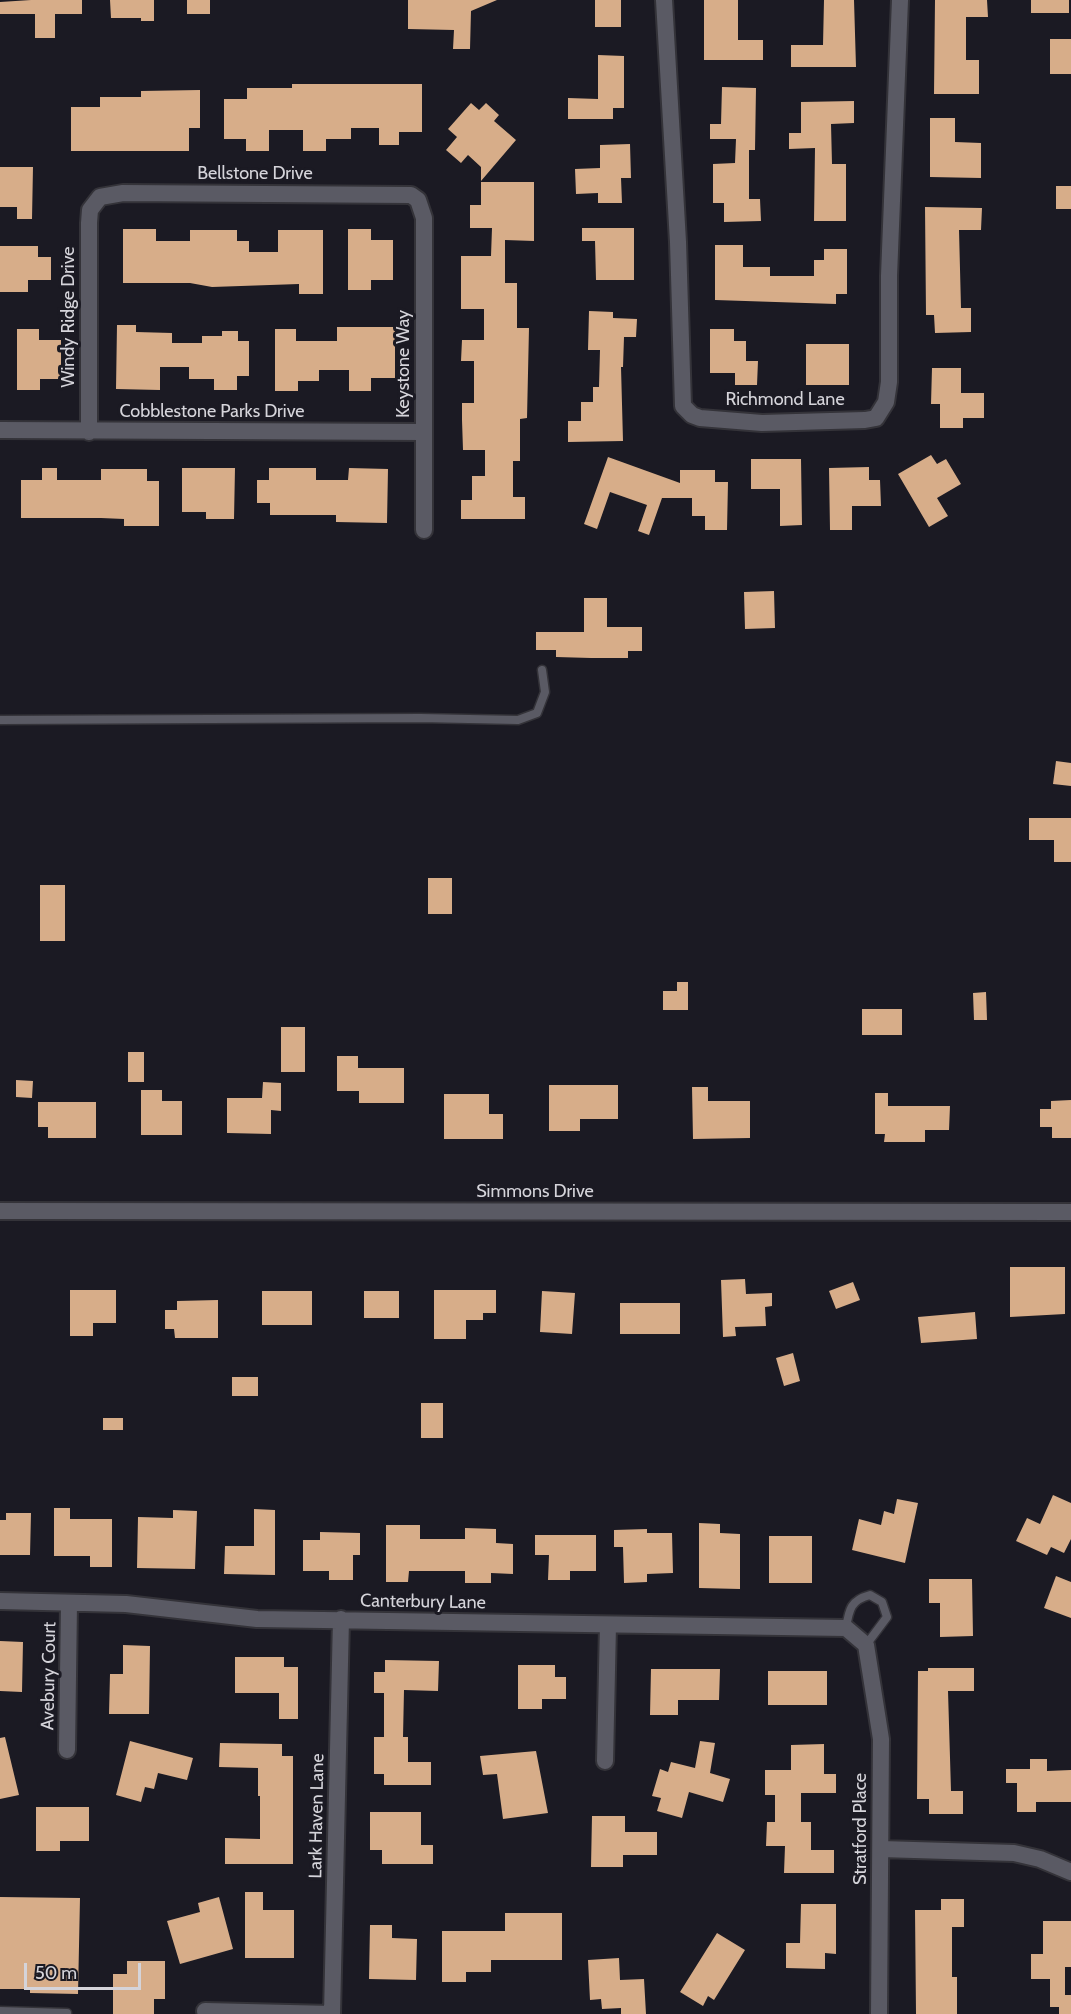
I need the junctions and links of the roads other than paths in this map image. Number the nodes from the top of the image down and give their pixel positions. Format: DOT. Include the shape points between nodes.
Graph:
graph roads {
  1 [pos="664,0"];
  2 [pos="900,0"];
  3 [pos="418,200"];
  4 [pos="94,202"];
  5 [pos="0,430"];
  6 [pos="88,432"];
  7 [pos="423,432"];
  8 [pos="424,530"];
  9 [pos="542,670"];
  10 [pos="0,720"];
  11 [pos="0,1211"];
  12 [pos="1071,1212"];
  13 [pos="0,1601"];
  14 [pos="69,1603"];
  15 [pos="341,1619"];
  16 [pos="608,1625"];
  17 [pos="846,1628"];
  18 [pos="866,1645"];
  19 [pos="67,1750"];
  20 [pos="605,1761"];
  21 [pos="882,1849"];
  22 [pos="1071,1872"];
  23 [pos="0,2010"];
  24 [pos="205,2011"];
  25 [pos="67,2013"];
  26 [pos="332,2014"];
  27 [pos="879,2014"];
  1 -- 2 [label="street, Richmond Lane" via="683,406 700,418 762,423 865,420 876,418 886,402"];
  3 -- 4 [label="street, Bellstone Drive" via="399,193 123,193 108,194"];
  3 -- 7 [label="street, Keystone Way" via="424,218"];
  4 -- 6 [label="street, Windy Ridge Drive" via="88,223"];
  5 -- 6 [label="street, Cobblestone Parks Drive"];
  6 -- 7 [label="street, Cobblestone Parks Drive"];
  7 -- 8 [label="street, Keystone Way"];
  9 -- 10 [label="lane" via="545,692 537,713 518,720"];
  11 -- 12 [label="street, Simmons Drive"];
  13 -- 14 [label="street, Canterbury Lane"];
  14 -- 15 [label="street, Canterbury Lane" via="126,1604 257,1619"];
  14 -- 19 [label="street, Avebury Court"];
  15 -- 16 [label="street, Canterbury Lane"];
  15 -- 26 [label="street, Lark Haven Lane"];
  16 -- 17 [label="street, Canterbury Lane"];
  16 -- 20 [label="street"];
  17 -- 18 [label="street"];
  17 -- 18 [label="lane" via="849,1608 857,1598 870,1594 882,1602 887,1617"];
  18 -- 21 [label="street, Stratford Place" via="881,1739"];
  21 -- 22 [label="street" via="1014,1853"];
  21 -- 27 [label="street, Stratford Place"];
  23 -- 25 [label="lane"];
  24 -- 26 [label="street"];
}
